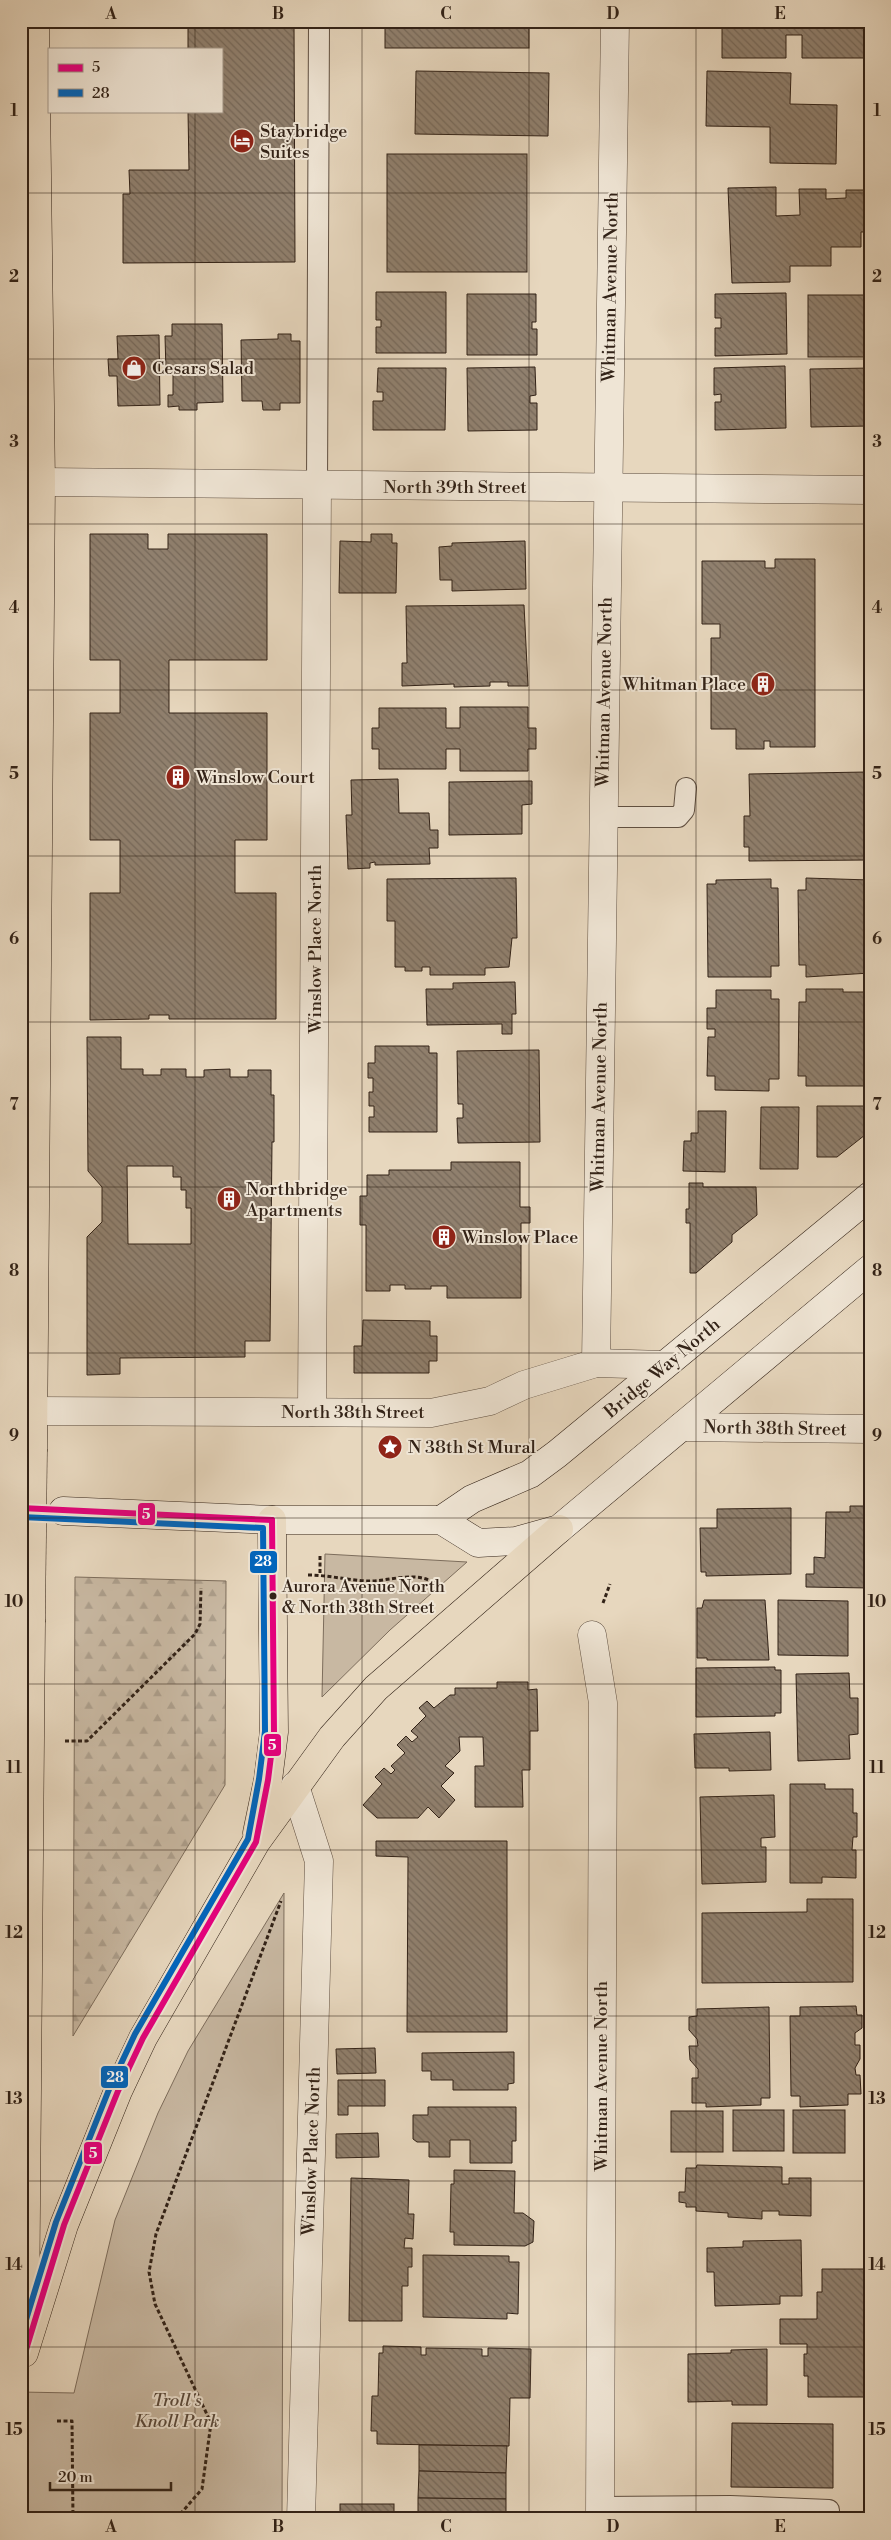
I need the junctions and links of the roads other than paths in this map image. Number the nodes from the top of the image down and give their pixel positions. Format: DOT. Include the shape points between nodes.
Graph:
graph roads {
  1 [pos="35,21"];
  2 [pos="319,21"];
  3 [pos="615,21"];
  4 [pos="41,482"];
  5 [pos="317,486"];
  6 [pos="607,488"];
  7 [pos="870,490"];
  8 [pos="686,788"];
  9 [pos="603,817"];
  10 [pos="870,1196"];
  11 [pos="870,1269"];
  12 [pos="596,1363"];
  13 [pos="664,1365"];
  14 [pos="34,1411"];
  15 [pos="312,1412"];
  16 [pos="681,1427"];
  17 [pos="870,1429"];
  18 [pos="63,1511"];
  19 [pos="272,1520"];
  20 [pos="442,1520"];
  21 [pos="559,1529"];
  22 [pos="592,1634"];
  23 [pos="295,1786"];
  24 [pos="256,1842"];
  25 [pos="23,2360"];
  26 [pos="829,2510"];
  27 [pos="600,2513"];
  28 [pos="301,2519"];
  1 -- 4 [label="highway"];
  2 -- 5 [label="lane"];
  3 -- 6 [label="street, Whitman Avenue North"];
  4 -- 5 [label="street, North 39th Street"];
  4 -- 14 [label="highway"];
  5 -- 6 [label="street, North 39th Street"];
  5 -- 15 [label="street, Winslow Place North"];
  6 -- 7 [label="street, North 39th Street"];
  6 -- 9 [label="street, Whitman Avenue North"];
  8 -- 9 [label="lane" via="684,810 678,817"];
  9 -- 12 [label="street, Whitman Avenue North"];
  10 -- 13 [label="street, Bridge Way North"];
  11 -- 16 [label="street"];
  12 -- 13 [label="street, North 38th Street"];
  12 -- 15 [label="street, North 38th Street" via="524,1385 490,1401 431,1413"];
  13 -- 20 [label="street, Bridge Way North" via="530,1474 472,1500"];
  14 -- 15 [label="street, North 38th Street"];
  14 -- 25 [label="highway, bridge"];
  16 -- 17 [label="street, North 38th Street"];
  16 -- 21 [label="street"];
  18 -- 19 [label="street"];
  19 -- 20 [label="street"];
  19 -- 24 [label="highway" via="274,1732"];
  20 -- 21 [label="street" via="478,1543 516,1541"];
  21 -- 23 [label="highway" via="376,1688 332,1737"];
  22 -- 27 [label="street, Whitman Avenue North" via="602,1703"];
  23 -- 24 [label="highway"];
  23 -- 28 [label="street, Winslow Place North" via="319,1861"];
  24 -- 25 [label="highway" via="143,2038 118,2091 64,2225"];
  26 -- 27 [label="lane" via="730,2506"];
}
